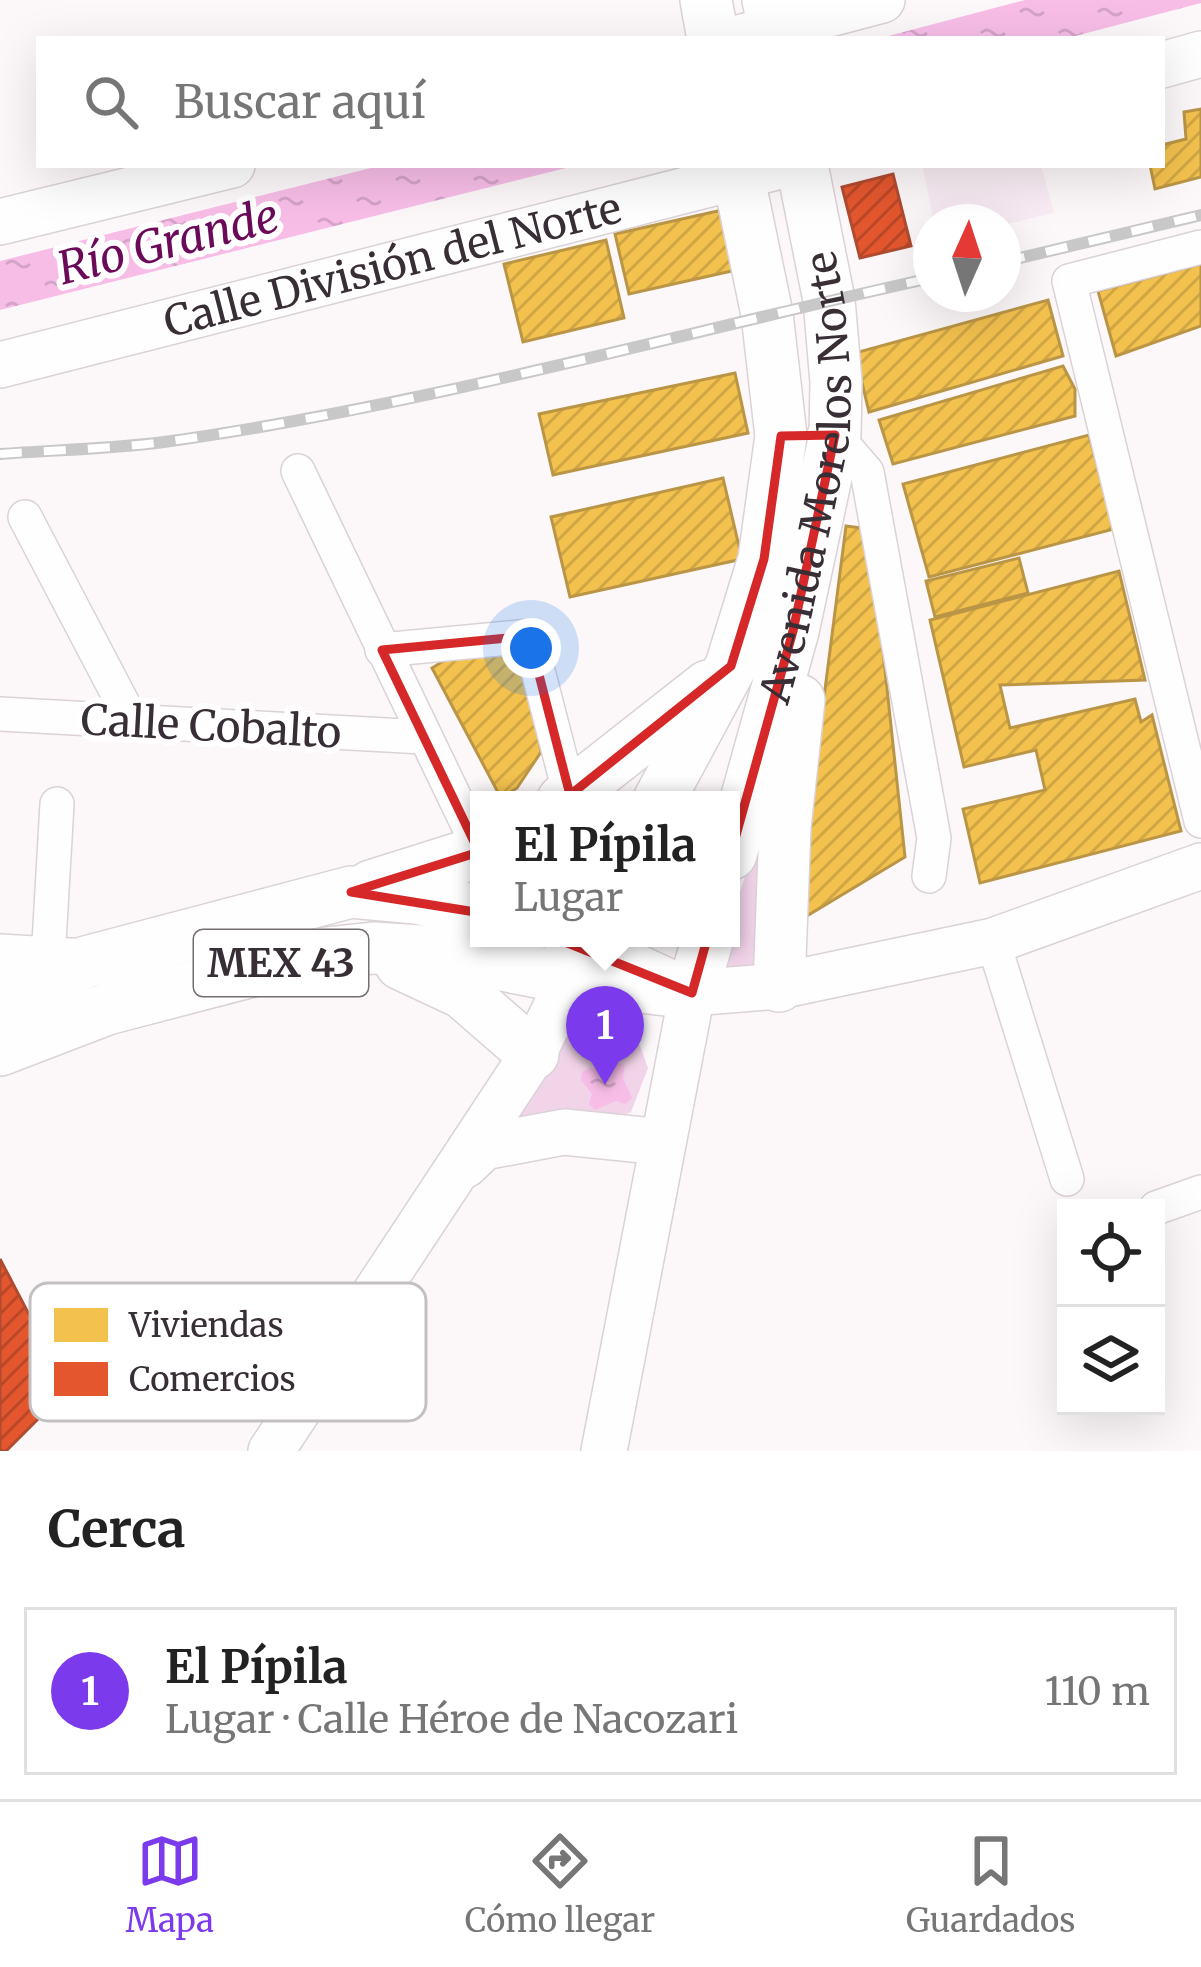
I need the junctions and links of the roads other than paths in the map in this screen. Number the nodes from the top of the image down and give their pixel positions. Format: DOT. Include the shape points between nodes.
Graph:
graph roads {
  1 [pos="706,0"];
  2 [pos="882,0"];
  3 [pos="764,27"];
  4 [pos="712,36"];
  5 [pos="1201,54"];
  6 [pos="1165,64"];
  7 [pos="220,168"];
  8 [pos="752,168"];
  9 [pos="803,168"];
  10 [pos="0,222"];
  11 [pos="1201,247"];
  12 [pos="0,364"];
  13 [pos="835,435"];
  14 [pos="781,436"];
  15 [pos="298,471"];
  16 [pos="25,517"];
  17 [pos="793,631"];
  18 [pos="382,650"];
  19 [pos="731,666"];
  20 [pos="0,714"];
  21 [pos="132,721"];
  22 [pos="423,737"];
  23 [pos="566,791"];
  24 [pos="575,791"];
  25 [pos="663,791"];
  26 [pos="57,804"];
  27 [pos="1201,820"];
  28 [pos="740,822"];
  29 [pos="470,832"];
  30 [pos="470,853"];
  31 [pos="1201,866"];
  32 [pos="929,876"];
  33 [pos="351,892"];
  34 [pos="470,909"];
  35 [pos="993,941"];
  36 [pos="705,947"];
  37 [pos="580,950"];
  38 [pos="317,954"];
  39 [pos="0,957"];
  40 [pos="67,961"];
  41 [pos="779,986"];
  42 [pos="692,993"];
  43 [pos="0,1003"];
  44 [pos="0,1050"];
  45 [pos="532,1054"];
  46 [pos="663,1142"];
  47 [pos="460,1170"];
  48 [pos="1067,1179"];
  49 [pos="1201,1192"];
  50 [pos="1165,1205"];
  51 [pos="384,1283"];
  52 [pos="292,1421"];
  53 [pos="272,1451"];
  54 [pos="604,1451"];
  1 -- 4 [label="main road"];
  2 -- 3 [label="main road"];
  5 -- 6 [label="main road"];
  7 -- 10 [label="main road"];
  8 -- 12 [label="main road, Calle División del Norte"];
  8 -- 14 [label="main road, Avenida Morelos Norte"];
  9 -- 13 [label="main road, Avenida Morelos Norte" via="829,300"];
  11 -- 27 [label="street" via="1069,281"];
  13 -- 14 [label="street"];
  13 -- 17 [label="main road, Avenida Morelos Norte"];
  13 -- 32 [label="street" via="867,472 934,838"];
  14 -- 19 [label="main road, Avenida Morelos Norte" via="764,559"];
  15 -- 18 [label="street"];
  16 -- 21 [label="street"];
  17 -- 28 [label="main road, Avenida Morelos Norte"];
  17 -- 41 [label="main road" via="800,706"];
  18 -- 22 [label="street"];
  18 -- 23 [label="street" via="530,637"];
  19 -- 24 [label="main road"];
  19 -- 25 [label="main road, Avenida Morelos Norte"];
  20 -- 21 [label="street, Calle Cobalto"];
  21 -- 22 [label="street, Calle Cobalto"];
  22 -- 29 [label="street"];
  26 -- 40 [label="street"];
  30 -- 33 [label="main road"];
  31 -- 35 [label="main road"];
  33 -- 34 [label="main road, MEX 43"];
  33 -- 40 [label="main road, MEX 43"];
  35 -- 41 [label="main road"];
  35 -- 48 [label="street"];
  36 -- 42 [label="main road"];
  37 -- 38 [label="main road, MEX 43"];
  37 -- 42 [label="main road, MEX 43"];
  37 -- 45 [label="main road"];
  38 -- 44 [label="main road, MEX 43" via="106,1010"];
  38 -- 45 [label="main road" via="426,972 463,992"];
  39 -- 40 [label="main road"];
  40 -- 43 [label="main road, MEX 43"];
  41 -- 42 [label="main road"];
  42 -- 46 [label="main road"];
  45 -- 47 [label="main road"];
  46 -- 47 [label="main road" via="564,1132 484,1147"];
  46 -- 54 [label="main road"];
  47 -- 51 [label="main road"];
  49 -- 50 [label="street"];
  52 -- 53 [label="main road"];
}
